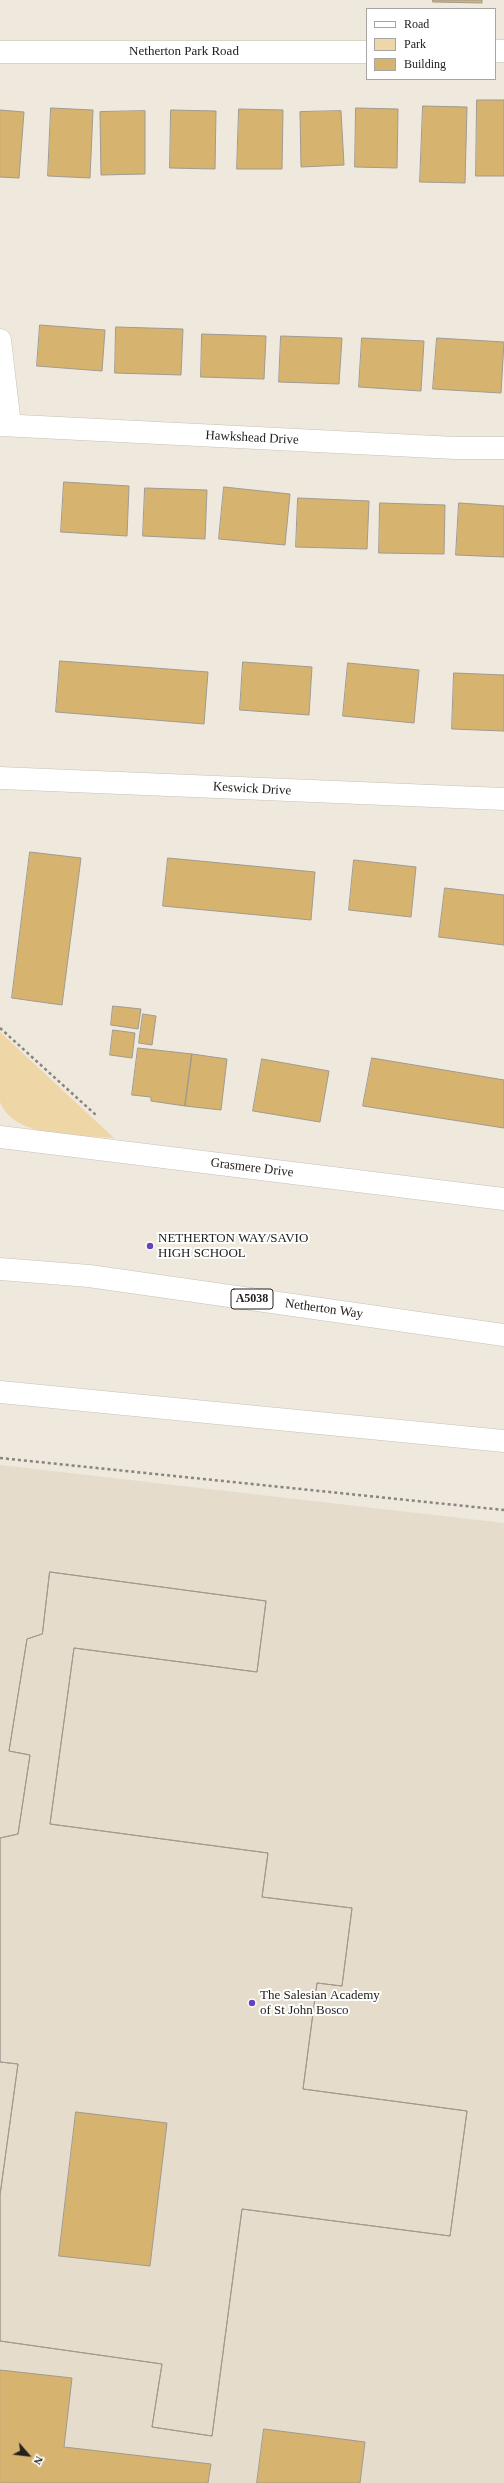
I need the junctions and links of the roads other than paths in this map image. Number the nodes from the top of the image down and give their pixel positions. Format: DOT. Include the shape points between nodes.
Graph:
graph roads {
  1 [pos="0,52"];
  2 [pos="366,52"];
  3 [pos="0,340"];
  4 [pos="5,425"];
  5 [pos="504,448"];
  6 [pos="0,778"];
  7 [pos="504,799"];
  8 [pos="0,1137"];
  9 [pos="504,1199"];
  10 [pos="0,1268"];
  11 [pos="504,1335"];
  12 [pos="0,1392"];
  13 [pos="504,1441"];
  1 -- 2 [label="street, Netherton Park Road"];
  3 -- 4 [label="street"];
  4 -- 5 [label="street, Hawkshead Drive" via="455,448"];
  6 -- 7 [label="street, Keswick Drive"];
  8 -- 9 [label="street, Grasmere Drive"];
  10 -- 11 [label="street, Netherton Way / A5038" via="90,1276"];
  12 -- 13 [label="street"];
}
